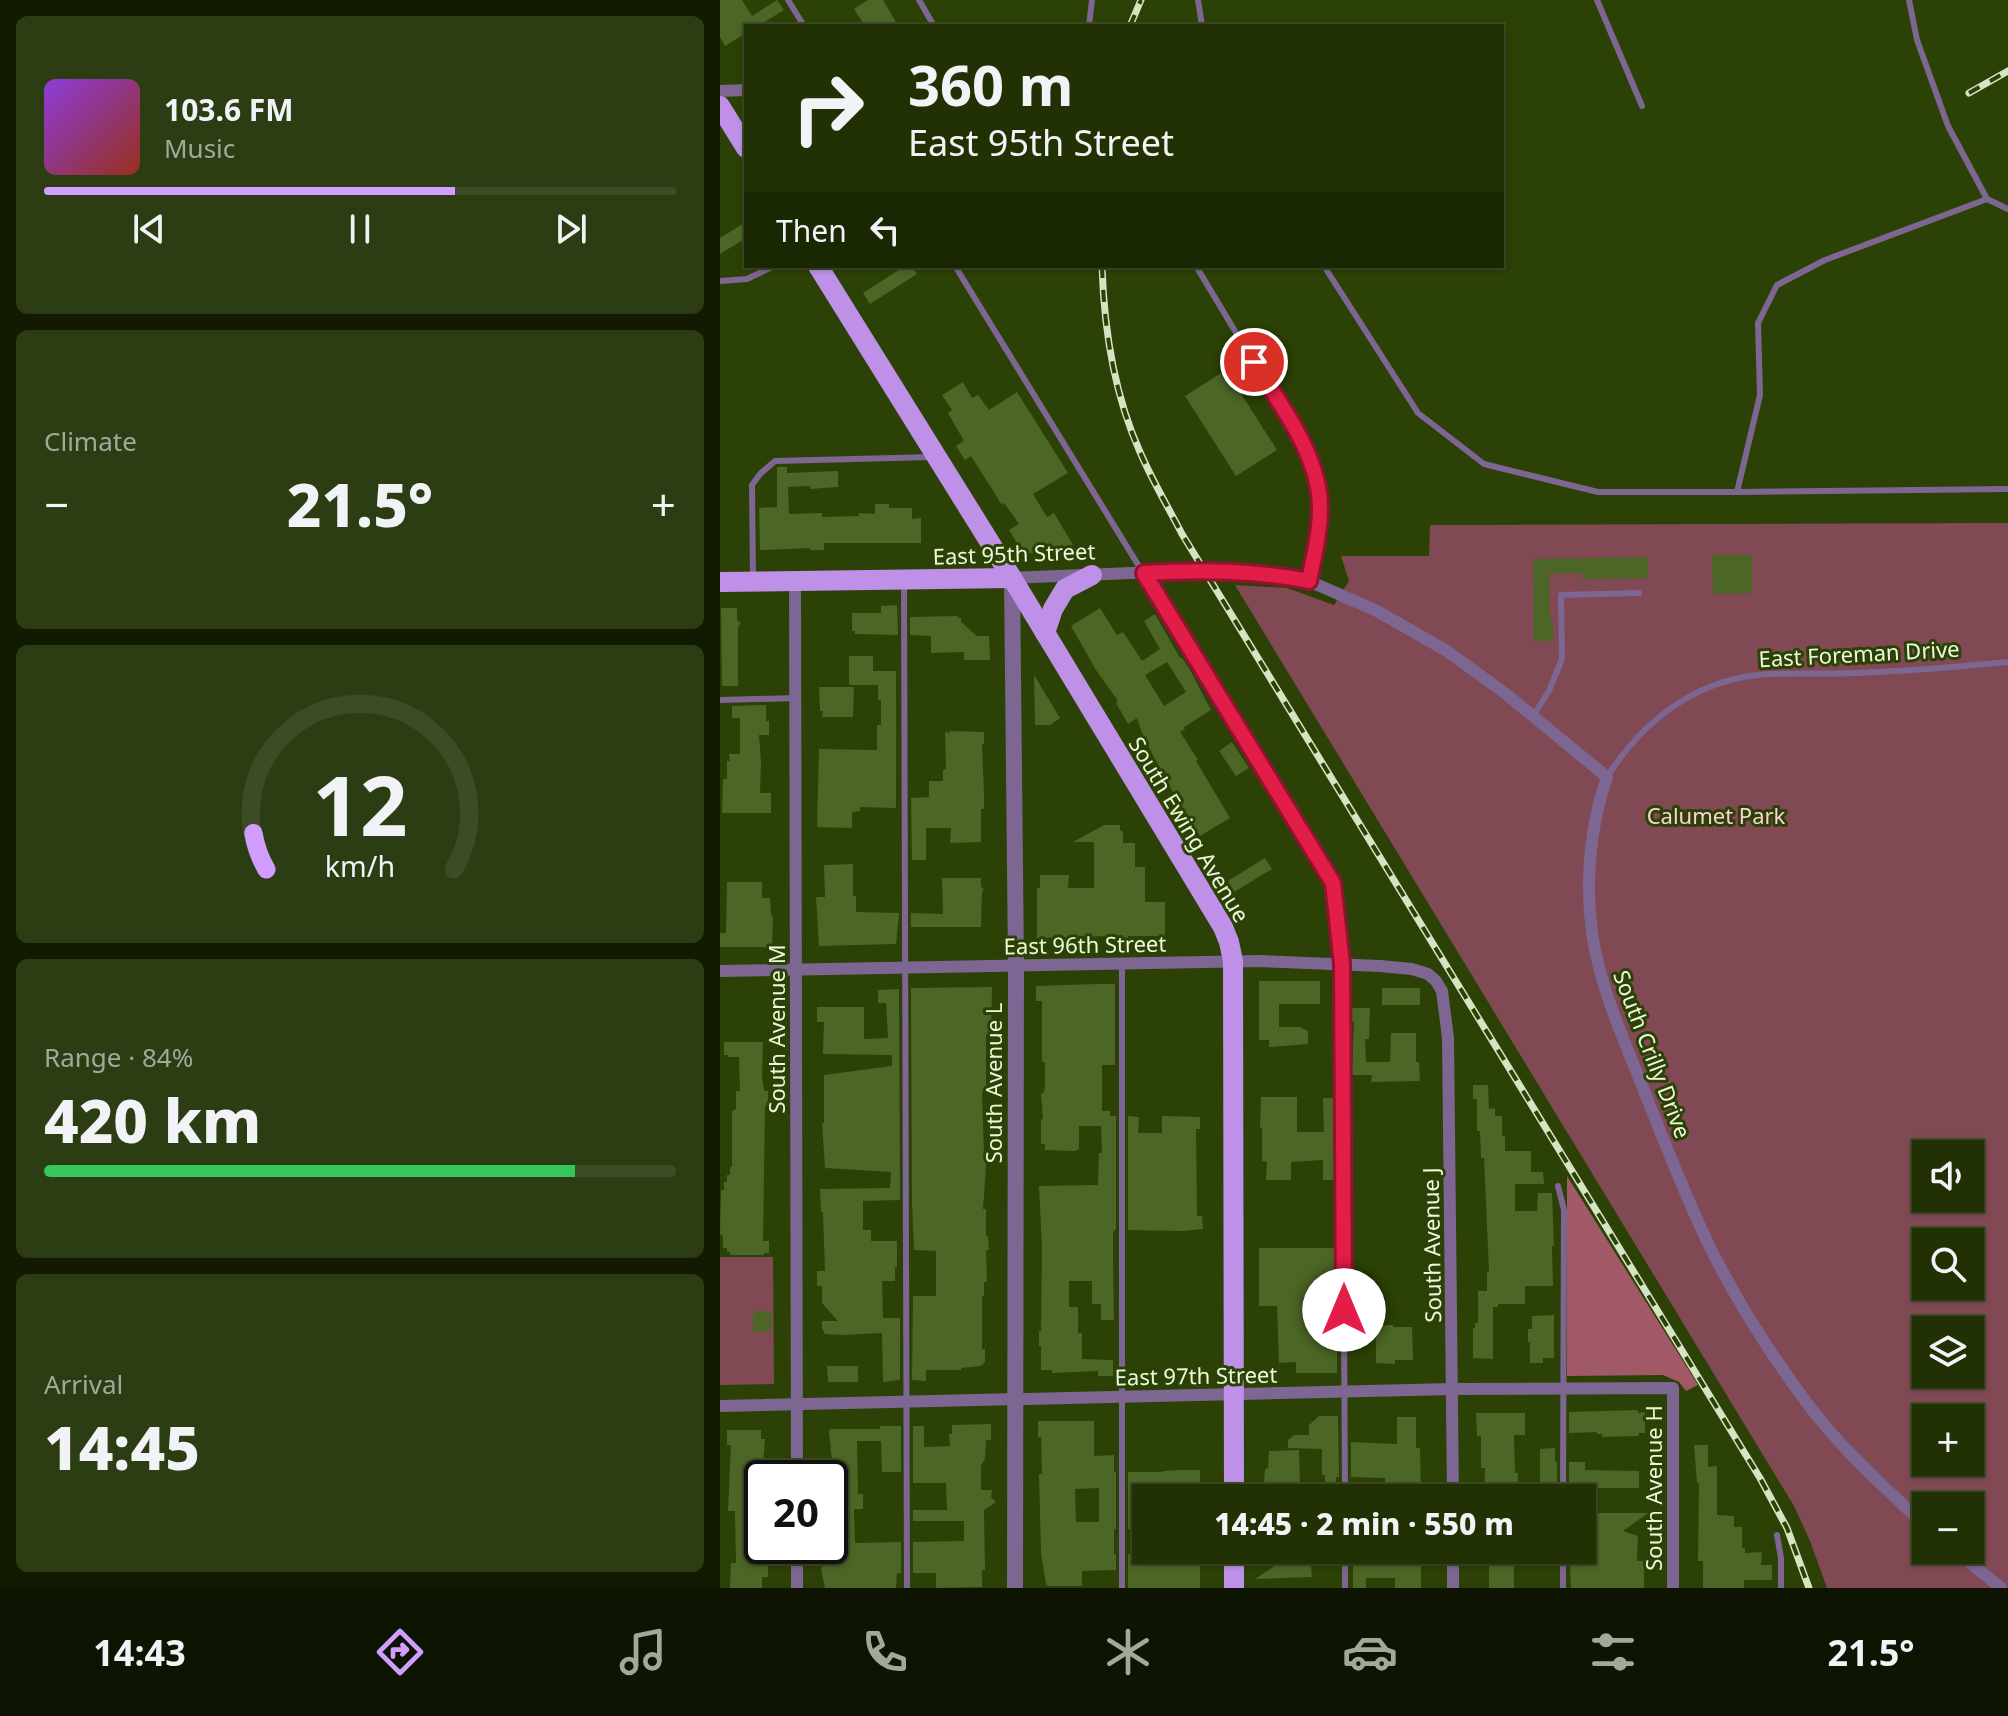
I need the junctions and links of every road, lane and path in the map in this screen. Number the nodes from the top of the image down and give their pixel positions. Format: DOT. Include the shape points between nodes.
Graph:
graph roads {
  1 [pos="788,0"];
  2 [pos="919,0"];
  3 [pos="1092,0"];
  4 [pos="1198,0"];
  5 [pos="1597,0"];
  6 [pos="1909,0"];
  7 [pos="803,24"];
  8 [pos="933,24"];
  9 [pos="1089,24"];
  10 [pos="1202,24"];
  11 [pos="744,90"];
  12 [pos="720,91"];
  13 [pos="720,106"];
  14 [pos="1642,106"];
  15 [pos="744,145"];
  16 [pos="1987,199"];
  17 [pos="2008,209"];
  18 [pos="770,268"];
  19 [pos="819,268"];
  20 [pos="956,268"];
  21 [pos="1197,268"];
  22 [pos="1325,268"];
  23 [pos="720,281"];
  24 [pos="936,457"];
  25 [pos="2008,489"];
  26 [pos="1737,492"];
  27 [pos="1144,573"];
  28 [pos="1092,575"];
  29 [pos="1012,578"];
  30 [pos="904,579"];
  31 [pos="753,581"];
  32 [pos="795,581"];
  33 [pos="1309,581"];
  34 [pos="720,582"];
  35 [pos="1639,593"];
  36 [pos="1045,633"];
  37 [pos="2008,662"];
  38 [pos="795,698"];
  39 [pos="720,700"];
  40 [pos="1533,716"];
  41 [pos="1607,777"];
  42 [pos="1233,961"];
  43 [pos="1122,963"];
  44 [pos="1342,964"];
  45 [pos="1016,965"];
  46 [pos="905,967"];
  47 [pos="796,970"];
  48 [pos="720,971"];
  49 [pos="1442,991"];
  50 [pos="1558,1186"];
  51 [pos="1563,1388"];
  52 [pos="1673,1388"];
  53 [pos="1453,1389"];
  54 [pos="1345,1392"];
  55 [pos="1233,1394"];
  56 [pos="1122,1397"];
  57 [pos="1015,1399"];
  58 [pos="906,1401"];
  59 [pos="797,1404"];
  60 [pos="720,1406"];
  61 [pos="797,1460"];
  62 [pos="1234,1484"];
  63 [pos="1345,1484"];
  64 [pos="1453,1484"];
  65 [pos="1563,1484"];
  66 [pos="1912,1513"];
  67 [pos="1777,1535"];
  68 [pos="797,1564"];
  69 [pos="1234,1564"];
  70 [pos="1345,1564"];
  71 [pos="1453,1564"];
  72 [pos="1563,1564"];
  73 [pos="1971,1564"];
  74 [pos="797,1588"];
  75 [pos="907,1588"];
  76 [pos="1015,1588"];
  77 [pos="1122,1588"];
  78 [pos="1234,1588"];
  79 [pos="1345,1588"];
  80 [pos="1453,1588"];
  81 [pos="1563,1588"];
  82 [pos="1673,1588"];
  83 [pos="1781,1588"];
  84 [pos="2001,1588"];
  1 -- 7 [label="lane"];
  2 -- 8 [label="lane"];
  3 -- 9 [label="lane"];
  4 -- 10 [label="lane"];
  5 -- 14 [label="lane"];
  6 -- 16 [label="lane" via="1917,40 1948,126"];
  11 -- 12 [label="street"];
  13 -- 15 [label="main road"];
  16 -- 17 [label="lane"];
  16 -- 26 [label="lane" via="1825,260 1777,285 1758,323 1760,395"];
  18 -- 23 [label="lane" via="747,279"];
  19 -- 24 [label="main road, South Ewing Avenue"];
  20 -- 27 [label="lane"];
  21 -- 33 [label="lane" via="1311,462 1320,508"];
  22 -- 26 [label="lane" via="1418,413 1484,464 1598,492"];
  24 -- 29 [label="main road, South Ewing Avenue"];
  24 -- 31 [label="lane" via="775,461 752,485"];
  25 -- 26 [label="lane"];
  27 -- 28 [label="street, East 95th Street"];
  27 -- 33 [label="street, East 95th Street" via="1243,571"];
  27 -- 44 [label="lane" via="1333,883"];
  28 -- 29 [label="street, East 95th Street"];
  28 -- 36 [label="main road" via="1065,589"];
  29 -- 30 [label="main road, East 95th Street"];
  29 -- 36 [label="main road, South Ewing Avenue"];
  29 -- 45 [label="street, South Avenue L"];
  30 -- 32 [label="main road, East 95th Street"];
  30 -- 46 [label="lane"];
  31 -- 32 [label="main road, East 95th Street"];
  31 -- 34 [label="main road, East 95th Street"];
  32 -- 38 [label="street, South Avenue M"];
  33 -- 40 [label="street" via="1377,611 1447,651"];
  35 -- 40 [label="lane" via="1561,595 1562,659"];
  36 -- 42 [label="main road, South Ewing Avenue" via="1223,927"];
  37 -- 41 [label="lane, East Foreman Drive" via="1918,671 1768,674 1719,684 1675,704 1650,724"];
  38 -- 39 [label="lane"];
  38 -- 47 [label="street, South Avenue M"];
  40 -- 41 [label="street"];
  41 -- 66 [label="street, South Crilly Drive" via="1591,847 1592,932 1611,1007 1681,1184 1732,1288 1805,1401 1854,1459"];
  42 -- 43 [label="street, East 96th Street"];
  42 -- 44 [label="street, East 96th Street"];
  42 -- 55 [label="main road, South Ewing Avenue"];
  43 -- 45 [label="street, East 96th Street"];
  43 -- 56 [label="lane"];
  44 -- 49 [label="street, East 96th Street" via="1412,969 1428,974"];
  44 -- 54 [label="lane"];
  45 -- 46 [label="street, East 96th Street"];
  45 -- 57 [label="street, South Avenue L"];
  46 -- 47 [label="street, East 96th Street"];
  46 -- 58 [label="lane"];
  47 -- 48 [label="street, East 96th Street"];
  47 -- 59 [label="street, South Avenue M"];
  49 -- 53 [label="street, South Avenue J" via="1448,1038"];
  50 -- 51 [label="lane" via="1564,1210"];
  51 -- 52 [label="street, East 97th Street"];
  51 -- 53 [label="street, East 97th Street"];
  51 -- 65 [label="lane"];
  52 -- 82 [label="street, South Avenue H"];
  53 -- 54 [label="street, East 97th Street"];
  53 -- 64 [label="street, South Avenue J"];
  54 -- 55 [label="street, East 97th Street"];
  54 -- 63 [label="lane"];
  55 -- 56 [label="street, East 97th Street"];
  55 -- 62 [label="main road, South Ewing Avenue"];
  56 -- 57 [label="street, East 97th Street"];
  56 -- 77 [label="lane"];
  57 -- 58 [label="street, East 97th Street"];
  57 -- 76 [label="street, South Avenue L"];
  58 -- 59 [label="street, East 97th Street"];
  58 -- 75 [label="lane"];
  59 -- 60 [label="street, East 97th Street"];
  59 -- 61 [label="street, South Avenue M"];
  67 -- 83 [label="lane"];
  68 -- 74 [label="street"];
  69 -- 78 [label="main road"];
  70 -- 79 [label="lane"];
  71 -- 80 [label="street"];
  72 -- 81 [label="lane"];
  73 -- 84 [label="street"];
}
